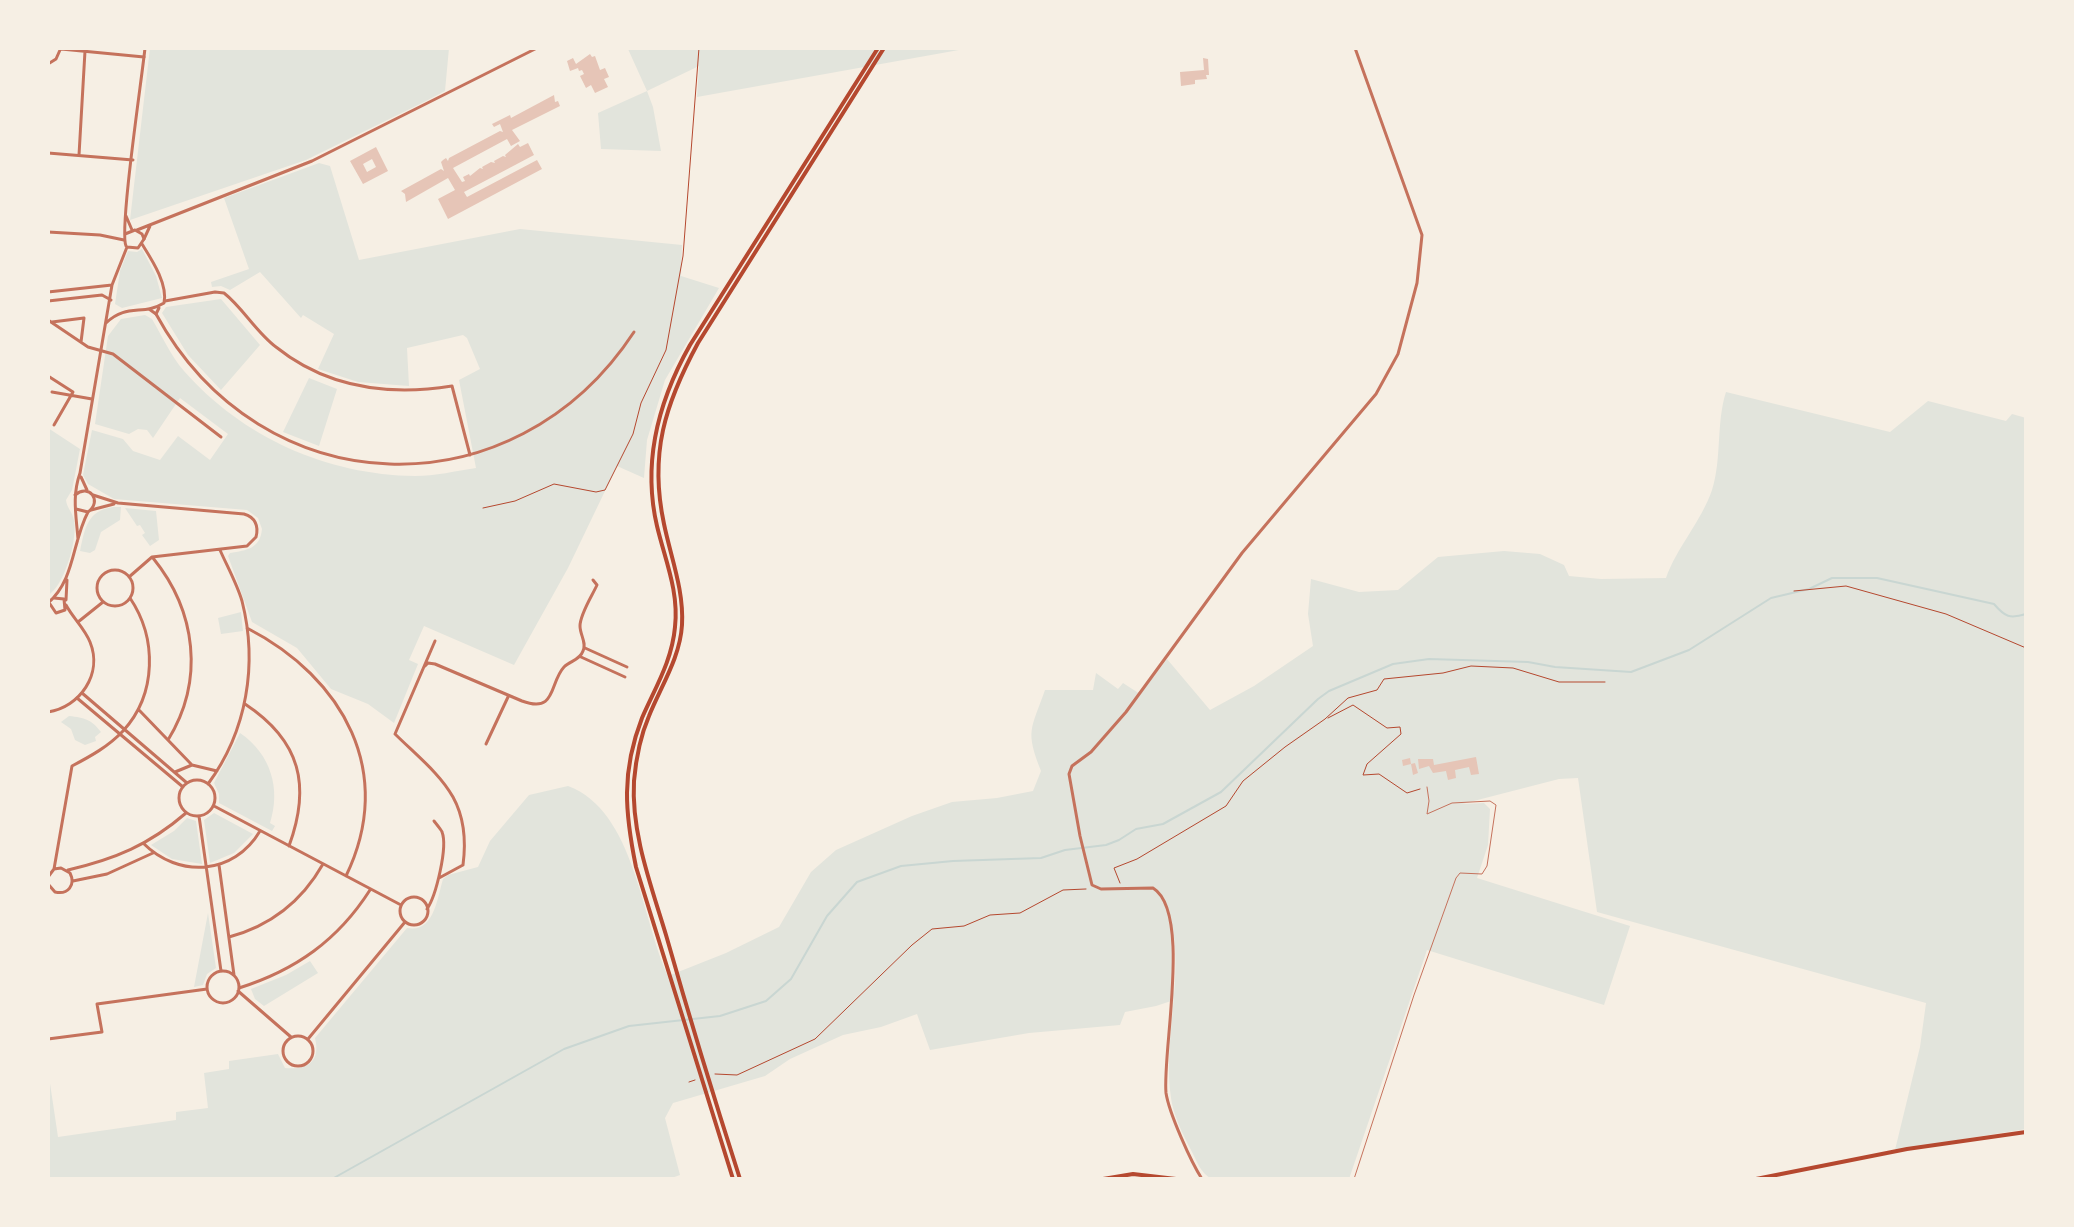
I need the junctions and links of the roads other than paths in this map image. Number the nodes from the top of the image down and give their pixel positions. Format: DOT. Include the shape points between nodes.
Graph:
graph roads {
  1 [pos="61,48"];
  2 [pos="145,48"];
  3 [pos="878,48"];
  4 [pos="884,48"];
  5 [pos="1355,48"];
  6 [pos="534,49"];
  7 [pos="85,51"];
  8 [pos="144,57"];
  9 [pos="48,64"];
  10 [pos="48,153"];
  11 [pos="79,155"];
  12 [pos="133,160"];
  13 [pos="126,216"];
  14 [pos="153,223"];
  15 [pos="135,230"];
  16 [pos="48,232"];
  17 [pos="124,237"];
  18 [pos="143,242"];
  19 [pos="127,247"];
  20 [pos="112,285"];
  21 [pos="48,292"];
  22 [pos="111,300"];
  23 [pos="48,301"];
  24 [pos="165,301"];
  25 [pos="160,306"];
  26 [pos="149,309"];
  27 [pos="122,311"];
  28 [pos="156,314"];
  29 [pos="49,321"];
  30 [pos="106,323"];
  31 [pos="634,332"];
  32 [pos="81,342"];
  33 [pos="102,349"];
  34 [pos="48,376"];
  35 [pos="52,392"];
  36 [pos="73,396"];
  37 [pos="93,400"];
  38 [pos="54,425"];
  39 [pos="221,437"];
  40 [pos="470,455"];
  41 [pos="80,473"];
  42 [pos="87,490"];
  43 [pos="75,495"];
  44 [pos="93,495"];
  45 [pos="118,503"];
  46 [pos="74,507"];
  47 [pos="90,511"];
  48 [pos="78,539"];
  49 [pos="220,549"];
  50 [pos="152,557"];
  51 [pos="67,576"];
  52 [pos="129,577"];
  53 [pos="593,580"];
  54 [pos="130,598"];
  55 [pos="51,601"];
  56 [pos="103,602"];
  57 [pos="66,603"];
  58 [pos="50,610"];
  59 [pos="77,623"];
  60 [pos="247,628"];
  61 [pos="435,641"];
  62 [pos="585,648"];
  63 [pos="579,657"];
  64 [pos="627,667"];
  65 [pos="423,668"];
  66 [pos="625,677"];
  67 [pos="82,693"];
  68 [pos="508,695"];
  69 [pos="77,698"];
  70 [pos="245,704"];
  71 [pos="138,710"];
  72 [pos="48,712"];
  73 [pos="125,729"];
  74 [pos="120,734"];
  75 [pos="168,740"];
  76 [pos="486,744"];
  77 [pos="192,765"];
  78 [pos="217,771"];
  79 [pos="173,773"];
  80 [pos="187,783"];
  81 [pos="208,784"];
  82 [pos="183,787"];
  83 [pos="1427,787"];
  84 [pos="214,806"];
  85 [pos="186,813"];
  86 [pos="199,816"];
  87 [pos="434,821"];
  88 [pos="260,831"];
  89 [pos="143,843"];
  90 [pos="289,846"];
  91 [pos="153,853"];
  92 [pos="323,864"];
  93 [pos="219,865"];
  94 [pos="54,869"];
  95 [pos="206,869"];
  96 [pos="68,870"];
  97 [pos="346,876"];
  98 [pos="48,877"];
  99 [pos="439,878"];
  100 [pos="73,881"];
  101 [pos="48,888"];
  102 [pos="371,889"];
  103 [pos="401,905"];
  104 [pos="427,909"];
  105 [pos="405,922"];
  106 [pos="229,937"];
  107 [pos="221,971"];
  108 [pos="234,975"];
  109 [pos="207,989"];
  110 [pos="239,989"];
  111 [pos="291,1037"];
  112 [pos="48,1039"];
  113 [pos="308,1039"];
  114 [pos="704,1080"];
  115 [pos="2026,1132"];
  116 [pos="733,1179"];
  117 [pos="740,1179"];
  118 [pos="1103,1179"];
  119 [pos="1176,1179"];
  120 [pos="1202,1179"];
  121 [pos="1354,1179"];
  122 [pos="1756,1179"];
  1 -- 7 [label="street"];
  1 -- 9 [label="street"];
  2 -- 8 [label="street"];
  3 -- 114 [label="main road" via="690,345 666,395 654,442 652,495 673,581 675,626 666,668 629,756 627,819 636,867"];
  4 -- 114 [label="main road" via="705,333 666,412 659,493 682,624 671,667 641,736 634,818"];
  5 -- 120 [label="street" via="1422,235 1417,283 1392,367 1376,394 1242,553 1126,712 1072,766 1069,777 1089,877 1097,888 1153,888 1167,905 1172,976 1166,1095"];
  6 -- 14 [label="street" via="312,161"];
  7 -- 8 [label="street"];
  7 -- 11 [label="street"];
  8 -- 12 [label="street"];
  10 -- 11 [label="street"];
  11 -- 12 [label="street"];
  12 -- 13 [label="street"];
  13 -- 15 [label="street"];
  13 -- 17 [label="street"];
  14 -- 15 [label="street"];
  14 -- 18 [label="street"];
  15 -- 17 [label="street"];
  15 -- 18 [label="street"];
  16 -- 17 [label="street"];
  17 -- 19 [label="street"];
  18 -- 19 [label="street" via="136,249"];
  18 -- 24 [label="street"];
  19 -- 20 [label="street"];
  20 -- 21 [label="street"];
  20 -- 22 [label="street"];
  22 -- 23 [label="street" via="102,295"];
  22 -- 27 [label="street"];
  22 -- 30 [label="street"];
  24 -- 25 [label="street"];
  24 -- 40 [label="street" via="224,293 274,346 303,365 354,386 406,392 452,386"];
  25 -- 26 [label="street"];
  25 -- 28 [label="street"];
  26 -- 27 [label="street"];
  26 -- 28 [label="street"];
  27 -- 30 [label="street"];
  28 -- 40 [label="street" via="200,377 247,417 280,436 333,456 380,464"];
  29 -- 32 [label="street"];
  29 -- 32 [label="street" via="84,318"];
  30 -- 33 [label="street"];
  31 -- 40 [label="street" via="601,377 569,406 520,436"];
  32 -- 33 [label="street"];
  33 -- 37 [label="street"];
  33 -- 39 [label="street"];
  34 -- 36 [label="street"];
  35 -- 36 [label="street"];
  36 -- 37 [label="street"];
  36 -- 38 [label="street"];
  37 -- 41 [label="street"];
  41 -- 42 [label="street"];
  41 -- 43 [label="street"];
  42 -- 43 [label="street"];
  42 -- 44 [label="street"];
  43 -- 46 [label="street"];
  44 -- 45 [label="street"];
  44 -- 47 [label="street"];
  45 -- 47 [label="street"];
  45 -- 49 [label="street" via="254,519 258,531 253,543"];
  46 -- 47 [label="street"];
  46 -- 48 [label="street"];
  47 -- 48 [label="street"];
  48 -- 51 [label="street"];
  49 -- 50 [label="street"];
  49 -- 60 [label="street" via="241,598"];
  50 -- 52 [label="street"];
  50 -- 75 [label="street" via="179,598 192,650 188,693"];
  51 -- 55 [label="street"];
  51 -- 57 [label="street"];
  52 -- 54 [label="street"];
  52 -- 56 [label="street" via="114,570 104,573 97,587"];
  53 -- 62 [label="street" via="597,585 580,625"];
  54 -- 56 [label="street" via="118,606"];
  54 -- 71 [label="street" via="145,625 149,649 148,681"];
  55 -- 57 [label="street" via="59,597"];
  55 -- 58 [label="street"];
  56 -- 59 [label="street"];
  57 -- 58 [label="street" via="61,613"];
  57 -- 59 [label="street"];
  59 -- 67 [label="street" via="94,654"];
  60 -- 70 [label="street"];
  60 -- 97 [label="street" via="280,647 318,680 353,733 365,800 360,841"];
  61 -- 65 [label="street"];
  62 -- 63 [label="street"];
  62 -- 64 [label="street"];
  63 -- 66 [label="street"];
  63 -- 68 [label="street" via="563,668 550,698 541,703"];
  65 -- 68 [label="street" via="435,664"];
  65 -- 99 [label="street" via="395,734 441,777 460,815 463,865"];
  67 -- 69 [label="street"];
  67 -- 73 [label="street"];
  68 -- 76 [label="street"];
  69 -- 72 [label="street"];
  69 -- 74 [label="street"];
  70 -- 78 [label="street"];
  70 -- 90 [label="street" via="277,730 299,774 301,798"];
  71 -- 73 [label="street"];
  71 -- 75 [label="street"];
  73 -- 74 [label="street"];
  73 -- 79 [label="street"];
  74 -- 82 [label="street"];
  74 -- 94 [label="street" via="72,766"];
  75 -- 77 [label="street"];
  77 -- 78 [label="street"];
  77 -- 79 [label="street"];
  78 -- 81 [label="street"];
  79 -- 80 [label="street"];
  80 -- 81 [label="street"];
  80 -- 82 [label="street"];
  81 -- 84 [label="street"];
  82 -- 85 [label="street" via="179,800"];
  83 -- 121 [label="lane" via="1427,814 1452,803 1496,805 1487,866 1482,874 1460,873 1456,878"];
  84 -- 86 [label="street"];
  84 -- 88 [label="street"];
  85 -- 86 [label="street"];
  85 -- 89 [label="street"];
  86 -- 95 [label="street"];
  87 -- 99 [label="street" via="443,842"];
  88 -- 90 [label="street"];
  88 -- 93 [label="street" via="241,854"];
  89 -- 91 [label="street"];
  89 -- 96 [label="street" via="121,856"];
  90 -- 92 [label="street"];
  91 -- 95 [label="street" via="182,867"];
  91 -- 100 [label="street" via="107,874"];
  92 -- 97 [label="street"];
  92 -- 106 [label="street" via="289,906"];
  93 -- 95 [label="street"];
  93 -- 106 [label="street"];
  94 -- 96 [label="street"];
  94 -- 98 [label="street"];
  95 -- 107 [label="street"];
  96 -- 100 [label="street"];
  97 -- 102 [label="street"];
  99 -- 104 [label="street"];
  100 -- 101 [label="street" via="67,891"];
  102 -- 103 [label="street"];
  102 -- 110 [label="street" via="321,948 281,973"];
  103 -- 104 [label="street" via="417,898"];
  103 -- 105 [label="street"];
  104 -- 105 [label="street" via="422,922"];
  105 -- 113 [label="street"];
  106 -- 108 [label="street"];
  107 -- 108 [label="street"];
  107 -- 109 [label="street" via="210,977"];
  108 -- 110 [label="street"];
  109 -- 110 [label="street" via="222,1003 234,999"];
  109 -- 112 [label="street" via="97,1004 102,1032"];
  110 -- 111 [label="street"];
  111 -- 113 [label="street"];
  111 -- 113 [label="street" via="284,1055 299,1066 313,1054"];
  114 -- 116 [label="main road"];
  114 -- 117 [label="main road"];
  115 -- 122 [label="main road"];
  118 -- 119 [label="main road" via="1133,1174"];
}
